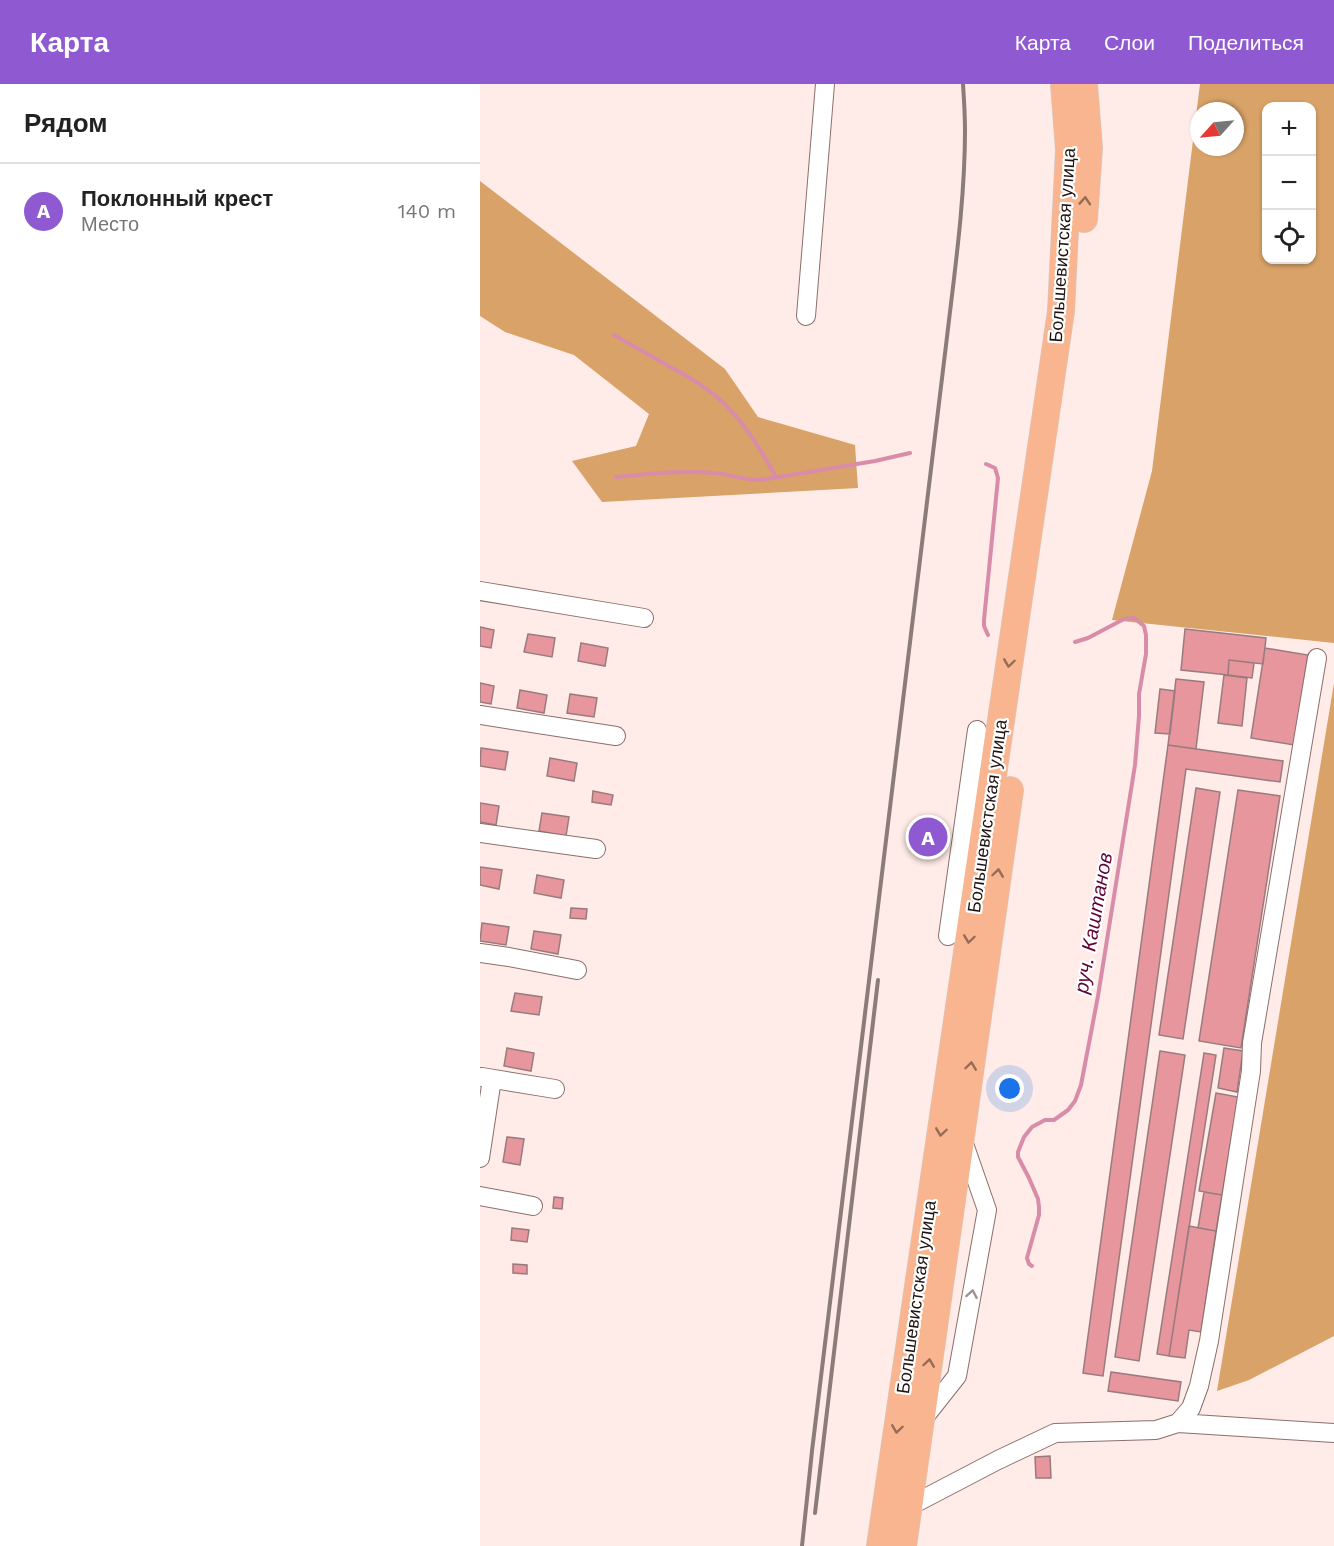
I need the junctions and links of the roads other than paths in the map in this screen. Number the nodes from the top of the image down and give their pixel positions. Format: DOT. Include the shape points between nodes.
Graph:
graph roads {
  1 [pos="825,84"];
  2 [pos="1064,84"];
  3 [pos="1084,84"];
  4 [pos="806,316"];
  5 [pos="480,591"];
  6 [pos="644,618"];
  7 [pos="1317,658"];
  8 [pos="480,715"];
  9 [pos="977,730"];
  10 [pos="616,736"];
  11 [pos="480,833"];
  12 [pos="596,849"];
  13 [pos="948,936"];
  14 [pos="480,953"];
  15 [pos="577,970"];
  16 [pos="486,1077"];
  17 [pos="555,1089"];
  18 [pos="961,1135"];
  19 [pos="480,1158"];
  20 [pos="480,1196"];
  21 [pos="533,1206"];
  22 [pos="920,1423"];
  23 [pos="1178,1423"];
  24 [pos="1334,1433"];
  25 [pos="908,1507"];
  26 [pos="880,1546"];
  27 [pos="903,1546"];
  1 -- 4 [label="street"];
  2 -- 26 [label="highway, Большевистская улица, one-way" via="1069,150 1061,311"];
  18 -- 3 [label="highway, Большевистская улица, one-way" via="1078,311 1089,148"];
  5 -- 6 [label="street"];
  7 -- 23 [label="street" via="1252,1043 1251,1071 1209,1341 1191,1408"];
  8 -- 10 [label="street"];
  9 -- 13 [label="street"];
  11 -- 12 [label="street"];
  14 -- 15 [label="street"];
  16 -- 17 [label="street"];
  16 -- 19 [label="street"];
  22 -- 18 [label="highway, Большевистская улица, one-way"];
  22 -- 18 [label="street, one-way" via="957,1376 987,1210"];
  20 -- 21 [label="street"];
  22 -- 25 [label="highway, Большевистская улица"];
  23 -- 24 [label="street"];
  23 -- 25 [label="street" via="1156,1430 1055,1433"];
  25 -- 27 [label="highway, Большевистская улица"];
}
